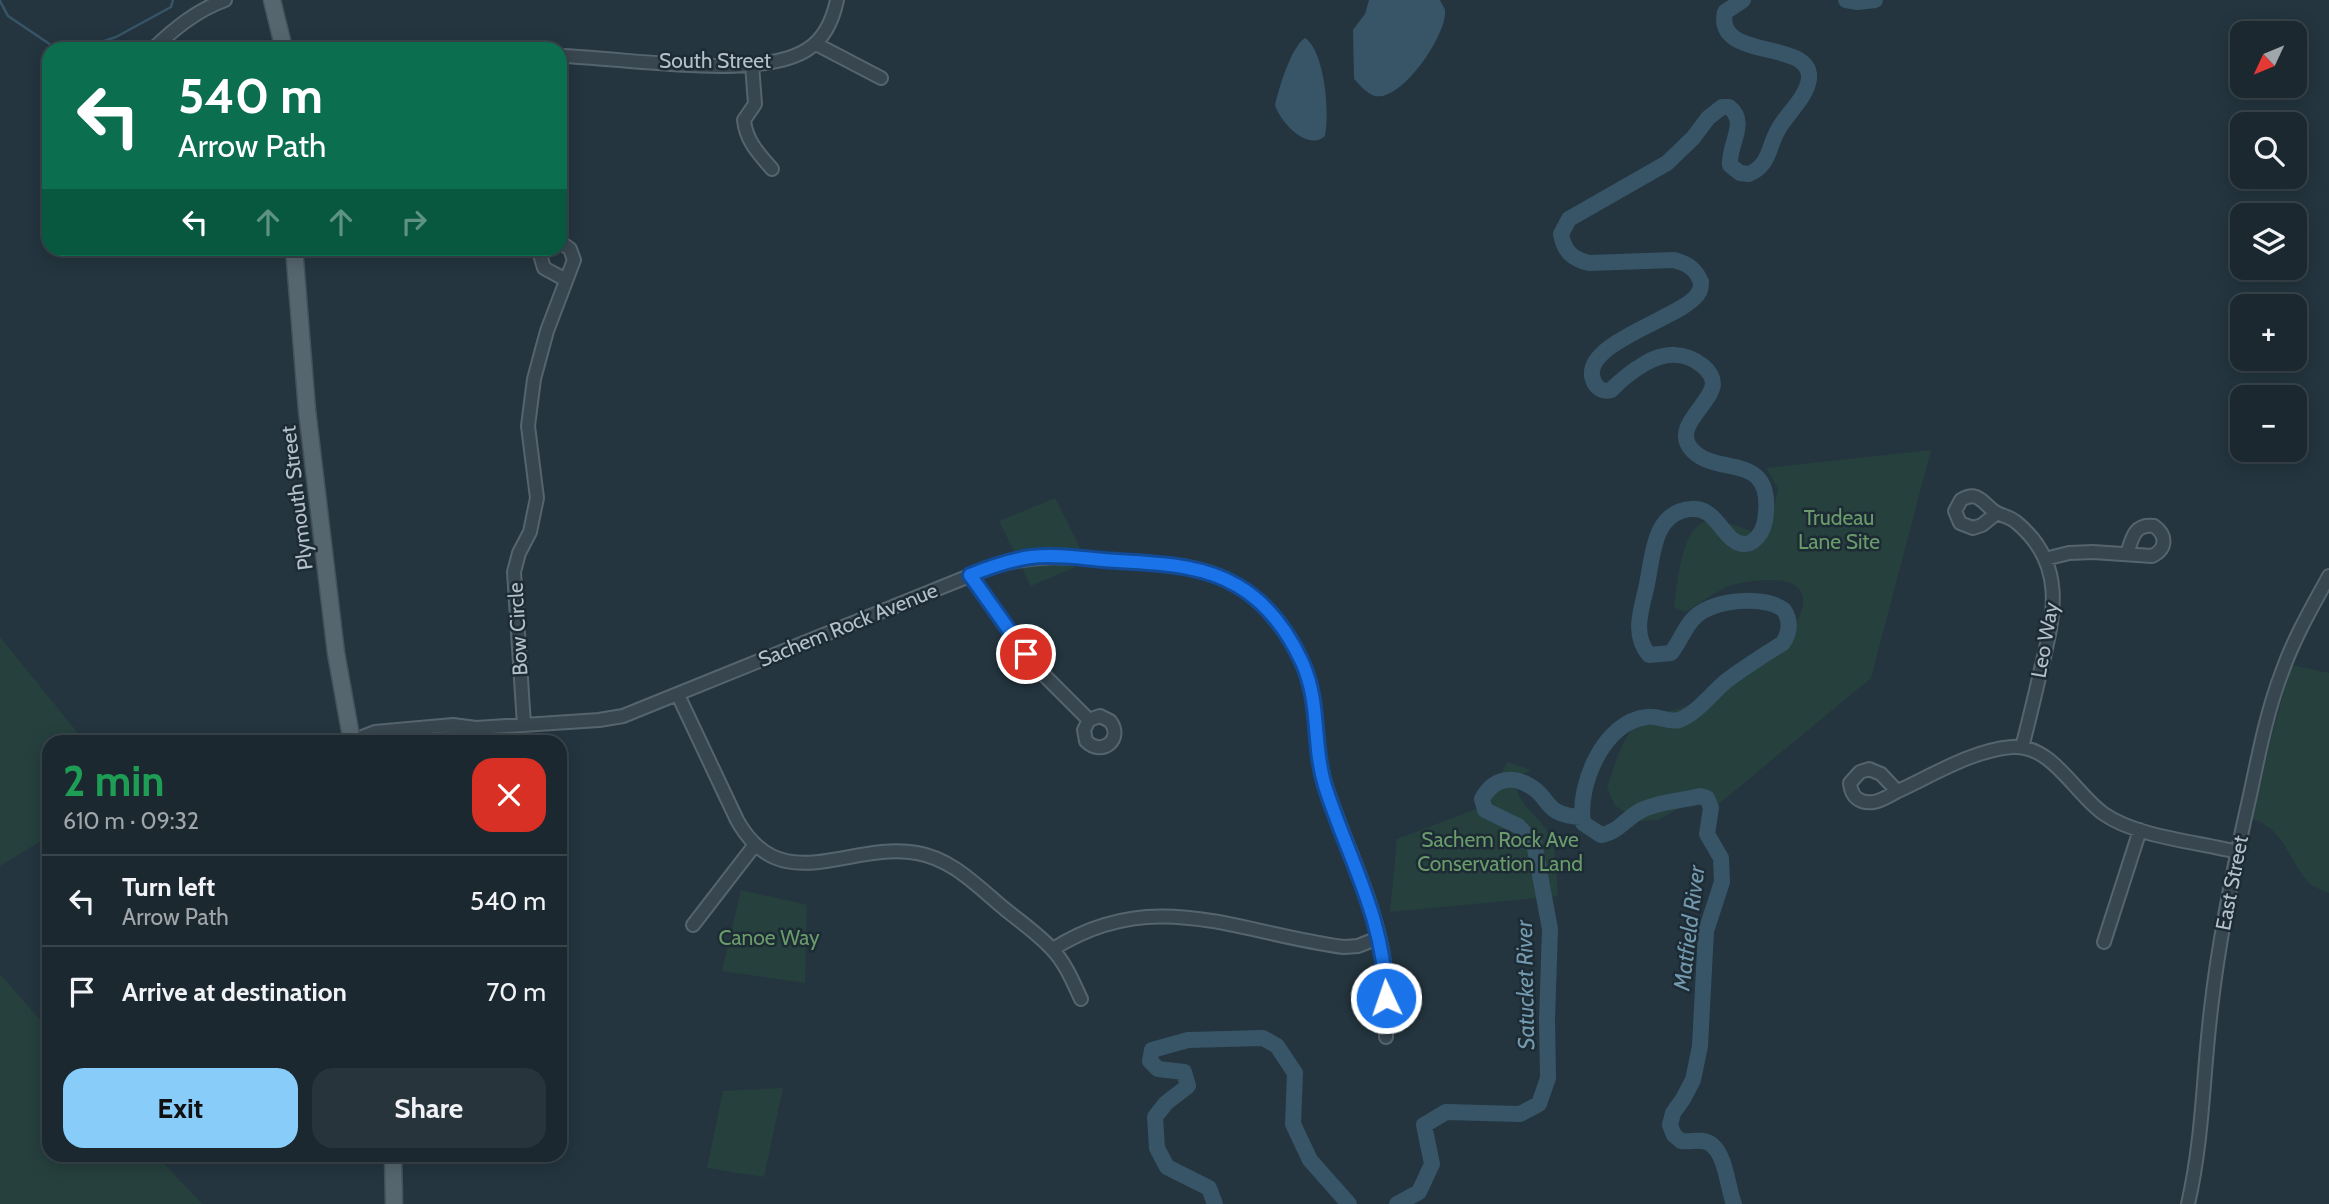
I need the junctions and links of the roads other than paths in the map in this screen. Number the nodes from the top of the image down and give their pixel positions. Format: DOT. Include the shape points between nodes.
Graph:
graph roads {
  1 [pos="225,0"];
  2 [pos="272,0"];
  3 [pos="837,0"];
  4 [pos="161,42"];
  5 [pos="282,42"];
  6 [pos="816,44"];
  7 [pos="567,56"];
  8 [pos="752,65"];
  9 [pos="881,78"];
  10 [pos="772,169"];
  11 [pos="567,246"];
  12 [pos="295,256"];
  13 [pos="542,256"];
  14 [pos="566,280"];
  15 [pos="1997,513"];
  16 [pos="2127,554"];
  17 [pos="2045,559"];
  18 [pos="970,575"];
  19 [pos="2329,576"];
  20 [pos="678,695"];
  21 [pos="1089,720"];
  22 [pos="524,725"];
  23 [pos="475,727"];
  24 [pos="352,735"];
  25 [pos="368,735"];
  26 [pos="459,735"];
  27 [pos="2022,747"];
  28 [pos="1897,791"];
  29 [pos="2140,830"];
  30 [pos="754,846"];
  31 [pos="2237,852"];
  32 [pos="693,925"];
  33 [pos="1378,938"];
  34 [pos="2104,942"];
  35 [pos="1053,949"];
  36 [pos="1081,999"];
  37 [pos="1385,1037"];
  38 [pos="393,1162"];
  39 [pos="394,1204"];
  40 [pos="2188,1204"];
  1 -- 4 [label="street" via="206,8"];
  2 -- 5 [label="main road"];
  3 -- 6 [label="street" via="830,24"];
  6 -- 8 [label="street, South Street" via="784,60"];
  6 -- 9 [label="street"];
  7 -- 8 [label="street, South Street"];
  8 -- 10 [label="street" via="755,104 744,120 745,129"];
  11 -- 14 [label="street, Bow Circle" via="574,257"];
  12 -- 24 [label="main road, Plymouth Street" via="307,410 336,653"];
  13 -- 14 [label="street" via="544,268"];
  14 -- 22 [label="street, Bow Circle" via="547,331 530,401 528,426 537,498 514,577"];
  15 -- 17 [label="street, Leo Way" via="2019,525"];
  16 -- 17 [label="street" via="2079,553"];
  17 -- 27 [label="street, Leo Way" via="2052,582 2053,616"];
  18 -- 20 [label="street, Sachem Rock Avenue"];
  18 -- 21 [label="street" via="1035,666"];
  18 -- 33 [label="street, Sachem Rock Avenue" via="1017,559 1056,556 1203,570 1252,596 1282,628 1309,680 1322,775"];
  19 -- 31 [label="street, East Street" via="2277,684"];
  20 -- 22 [label="street, Sachem Rock Avenue" via="611,719"];
  20 -- 30 [label="street" via="721,789"];
  22 -- 23 [label="street, Sachem Rock Avenue"];
  23 -- 25 [label="street, Sachem Rock Avenue" via="453,725"];
  23 -- 26 [label="street, Sachem Rock Avenue"];
  27 -- 28 [label="street" via="1978,755"];
  27 -- 29 [label="street" via="2053,764 2101,812"];
  29 -- 31 [label="street"];
  29 -- 34 [label="street"];
  30 -- 32 [label="street"];
  30 -- 35 [label="street" via="770,857 791,862 884,852 929,856 971,880"];
  31 -- 40 [label="street, East Street" via="2215,979 2202,1125"];
  33 -- 35 [label="street" via="1344,947 1199,918 1154,917 1093,929"];
  33 -- 37 [label="street, Sachem Rock Avenue" via="1385,978"];
  35 -- 36 [label="street"];
  38 -- 39 [label="main road"];
}
